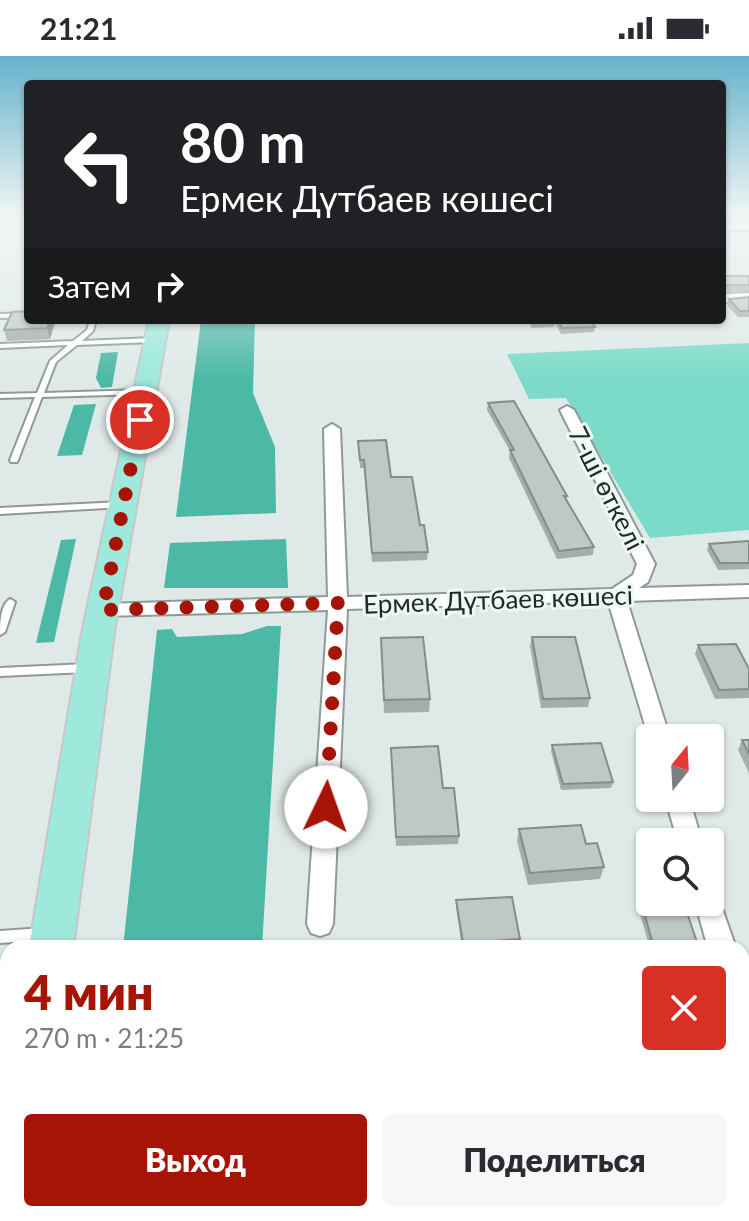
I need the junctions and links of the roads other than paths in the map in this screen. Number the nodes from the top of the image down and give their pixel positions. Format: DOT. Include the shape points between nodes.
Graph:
graph roads {
  1 [pos="749,297"];
  2 [pos="726,298"];
  3 [pos="24,315"];
  4 [pos="0,316"];
  5 [pos="92,324"];
  6 [pos="156,330"];
  7 [pos="80,341"];
  8 [pos="0,346"];
  9 [pos="146,392"];
  10 [pos="40,395"];
  11 [pos="0,396"];
  12 [pos="567,410"];
  13 [pos="332,429"];
  14 [pos="14,460"];
  15 [pos="123,505"];
  16 [pos="0,511"];
  17 [pos="749,591"];
  18 [pos="616,595"];
  19 [pos="10,602"];
  20 [pos="338,603"];
  21 [pos="103,610"];
  22 [pos="0,632"];
  23 [pos="93,668"];
  24 [pos="0,672"];
  25 [pos="655,724"];
  26 [pos="712,916"];
  27 [pos="320,924"];
  28 [pos="0,937"];
  29 [pos="52,940"];
  30 [pos="720,940"];
  1 -- 2 [label="street"];
  3 -- 4 [label="lane"];
  5 -- 7 [label="lane"];
  6 -- 7 [label="lane"];
  6 -- 9 [label="main road"];
  7 -- 8 [label="lane"];
  7 -- 10 [label="lane" via="53,361"];
  9 -- 10 [label="lane"];
  9 -- 15 [label="main road"];
  10 -- 11 [label="lane"];
  10 -- 14 [label="lane"];
  12 -- 18 [label="street, 7-шi өткелi" via="646,564 641,578"];
  13 -- 20 [label="street"];
  15 -- 16 [label="lane"];
  15 -- 21 [label="main road"];
  17 -- 18 [label="street, Ермек Дүтбаев көшесi"];
  18 -- 20 [label="street, Ермек Дүтбаев көшесi"];
  18 -- 25 [label="street"];
  19 -- 22 [label="lane"];
  20 -- 21 [label="street, Ермек Дүтбаев көшесi"];
  20 -- 27 [label="street"];
  21 -- 23 [label="main road"];
  23 -- 24 [label="lane"];
  23 -- 29 [label="main road"];
  26 -- 30 [label="street"];
  28 -- 29 [label="lane"];
}
